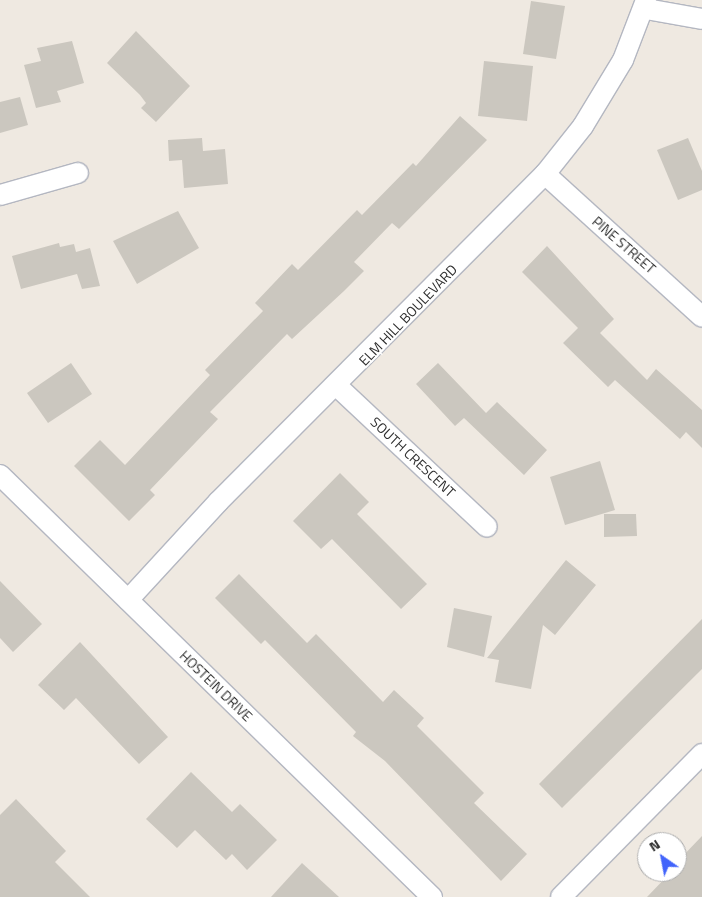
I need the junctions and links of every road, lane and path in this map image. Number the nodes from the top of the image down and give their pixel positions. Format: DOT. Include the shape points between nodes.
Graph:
graph roads {
  1 [pos="646,4"];
  2 [pos="702,19"];
  3 [pos="78,173"];
  4 [pos="545,174"];
  5 [pos="0,195"];
  6 [pos="702,317"];
  7 [pos="338,387"];
  8 [pos="0,475"];
  9 [pos="487,527"];
  10 [pos="128,600"];
  11 [pos="702,754"];
  12 [pos="432,897"];
  13 [pos="561,897"];
  1 -- 2 [label="street"];
  1 -- 4 [label="street, ELM HILL BOULEVARD" via="613,76"];
  3 -- 5 [label="street"];
  4 -- 6 [label="street, PINE STREET"];
  4 -- 7 [label="street, ELM HILL BOULEVARD"];
  7 -- 9 [label="street, SOUTH CRESCENT"];
  7 -- 10 [label="street, ELM HILL BOULEVARD" via="219,502"];
  8 -- 10 [label="street, HOSTEIN DRIVE"];
  10 -- 12 [label="street, HOSTEIN DRIVE"];
  11 -- 13 [label="street"];
}
